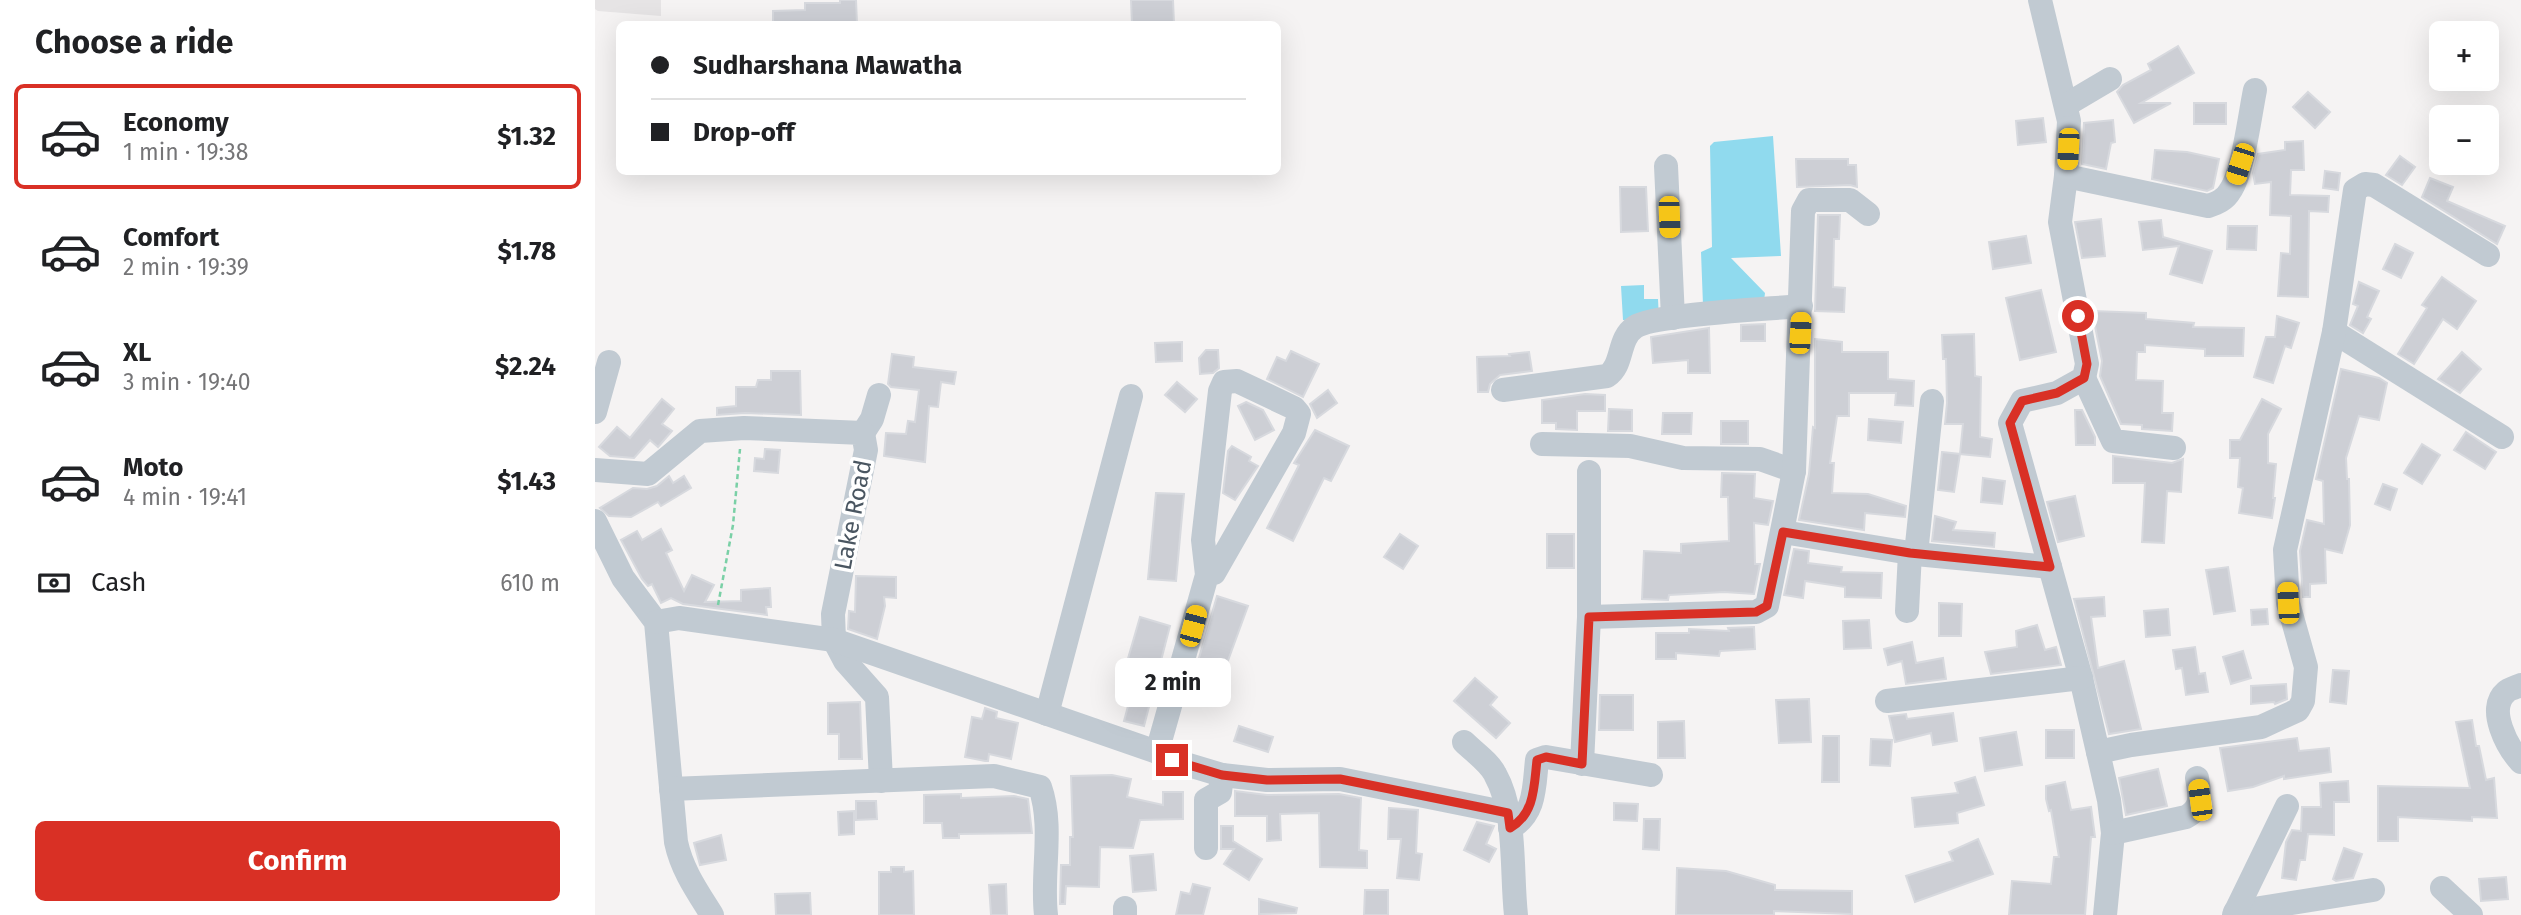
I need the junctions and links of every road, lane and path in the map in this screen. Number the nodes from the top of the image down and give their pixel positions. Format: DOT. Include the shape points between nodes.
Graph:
graph roads {
  1 [pos="2040,0"];
  2 [pos="2110,79"];
  3 [pos="2255,90"];
  4 [pos="2066,105"];
  5 [pos="1667,166"];
  6 [pos="2066,176"];
  7 [pos="1868,214"];
  8 [pos="2488,255"];
  9 [pos="1801,306"];
  10 [pos="1673,318"];
  11 [pos="2334,332"];
  12 [pos="609,362"];
  13 [pos="2084,378"];
  14 [pos="1503,390"];
  15 [pos="879,395"];
  16 [pos="1131,396"];
  17 [pos="1932,401"];
  18 [pos="595,412"];
  19 [pos="744,428"];
  20 [pos="863,433"];
  21 [pos="2503,437"];
  22 [pos="1542,444"];
  23 [pos="2174,448"];
  24 [pos="595,470"];
  25 [pos="1794,471"];
  26 [pos="1589,472"];
  27 [pos="595,521"];
  28 [pos="1783,532"];
  29 [pos="1913,554"];
  30 [pos="2050,567"];
  31 [pos="1207,575"];
  32 [pos="1907,611"];
  33 [pos="1589,617"];
  34 [pos="656,622"];
  35 [pos="715,623"];
  36 [pos="834,640"];
  37 [pos="2081,678"];
  38 [pos="2521,685"];
  39 [pos="1887,701"];
  40 [pos="1047,714"];
  41 [pos="1464,742"];
  42 [pos="1157,752"];
  43 [pos="2098,752"];
  44 [pos="2521,762"];
  45 [pos="1582,764"];
  46 [pos="1222,775"];
  47 [pos="1651,775"];
  48 [pos="2197,778"];
  49 [pos="881,781"];
  50 [pos="671,789"];
  51 [pos="2287,806"];
  52 [pos="1509,820"];
  53 [pos="2113,833"];
  54 [pos="1206,848"];
  55 [pos="2442,888"];
  56 [pos="2372,890"];
  57 [pos="2234,913"];
  58 [pos="712,915"];
  59 [pos="1046,915"];
  60 [pos="1516,915"];
  61 [pos="2105,915"];
  62 [pos="2471,915"];
  1 -- 4 [label="street"];
  2 -- 4 [label="street"];
  3 -- 6 [label="street" via="2240,164 2232,190 2221,201 2208,206"];
  4 -- 6 [label="street"];
  5 -- 10 [label="street"];
  6 -- 13 [label="street" via="2060,222 2087,364"];
  7 -- 9 [label="street" via="1850,200 1809,200 1803,211"];
  8 -- 11 [label="street" via="2365,184 2355,190"];
  9 -- 10 [label="street"];
  9 -- 25 [label="street"];
  10 -- 14 [label="street" via="1638,325 1626,335 1615,371 1607,376"];
  11 -- 21 [label="street"];
  11 -- 43 [label="street" via="2285,550 2288,603 2306,667 2298,710 2261,727"];
  12 -- 18 [label="street"];
  13 -- 23 [label="street" via="2113,441"];
  13 -- 30 [label="street" via="2057,393 2022,401 2010,423"];
  15 -- 20 [label="street"];
  16 -- 40 [label="street"];
  17 -- 29 [label="street"];
  19 -- 20 [label="street, Lake Road"];
  19 -- 24 [label="street, Lake Road" via="700,432 648,474"];
  19 -- 35 [label="path"];
  20 -- 36 [label="street, Lake Road" via="866,450 833,614"];
  22 -- 25 [label="street" via="1630,446 1682,458 1760,459"];
  25 -- 28 [label="street"];
  26 -- 33 [label="street"];
  27 -- 34 [label="street" via="623,578"];
  28 -- 29 [label="street"];
  28 -- 33 [label="street" via="1767,606 1756,612"];
  29 -- 30 [label="street"];
  29 -- 32 [label="street"];
  30 -- 37 [label="street"];
  31 -- 31 [label="street" via="1214,573 1294,433 1299,414 1237,381 1224,382 1220,391 1203,540"];
  31 -- 42 [label="street"];
  33 -- 45 [label="street"];
  34 -- 35 [label="street" via="679,618"];
  34 -- 50 [label="street"];
  35 -- 36 [label="street"];
  36 -- 40 [label="street"];
  36 -- 49 [label="street" via="845,662 877,697"];
  37 -- 39 [label="street"];
  37 -- 43 [label="street"];
  38 -- 44 [label="street" via="2505,692 2498,706 2502,736"];
  40 -- 42 [label="street"];
  41 -- 52 [label="street" via="1495,773"];
  42 -- 46 [label="street"];
  43 -- 53 [label="street"];
  45 -- 47 [label="street"];
  45 -- 52 [label="street" via="1546,757 1537,760 1532,804 1520,822"];
  46 -- 52 [label="street" via="1340,779"];
  46 -- 54 [label="street" via="1220,792 1206,800"];
  48 -- 53 [label="street" via="2200,800 2195,812"];
  49 -- 50 [label="street"];
  49 -- 59 [label="street" via="994,776 1040,787 1046,803"];
  50 -- 58 [label="street" via="679,859"];
  51 -- 57 [label="street"];
  52 -- 60 [label="street"];
  53 -- 61 [label="street"];
  55 -- 62 [label="street"];
  56 -- 57 [label="street"];
}
